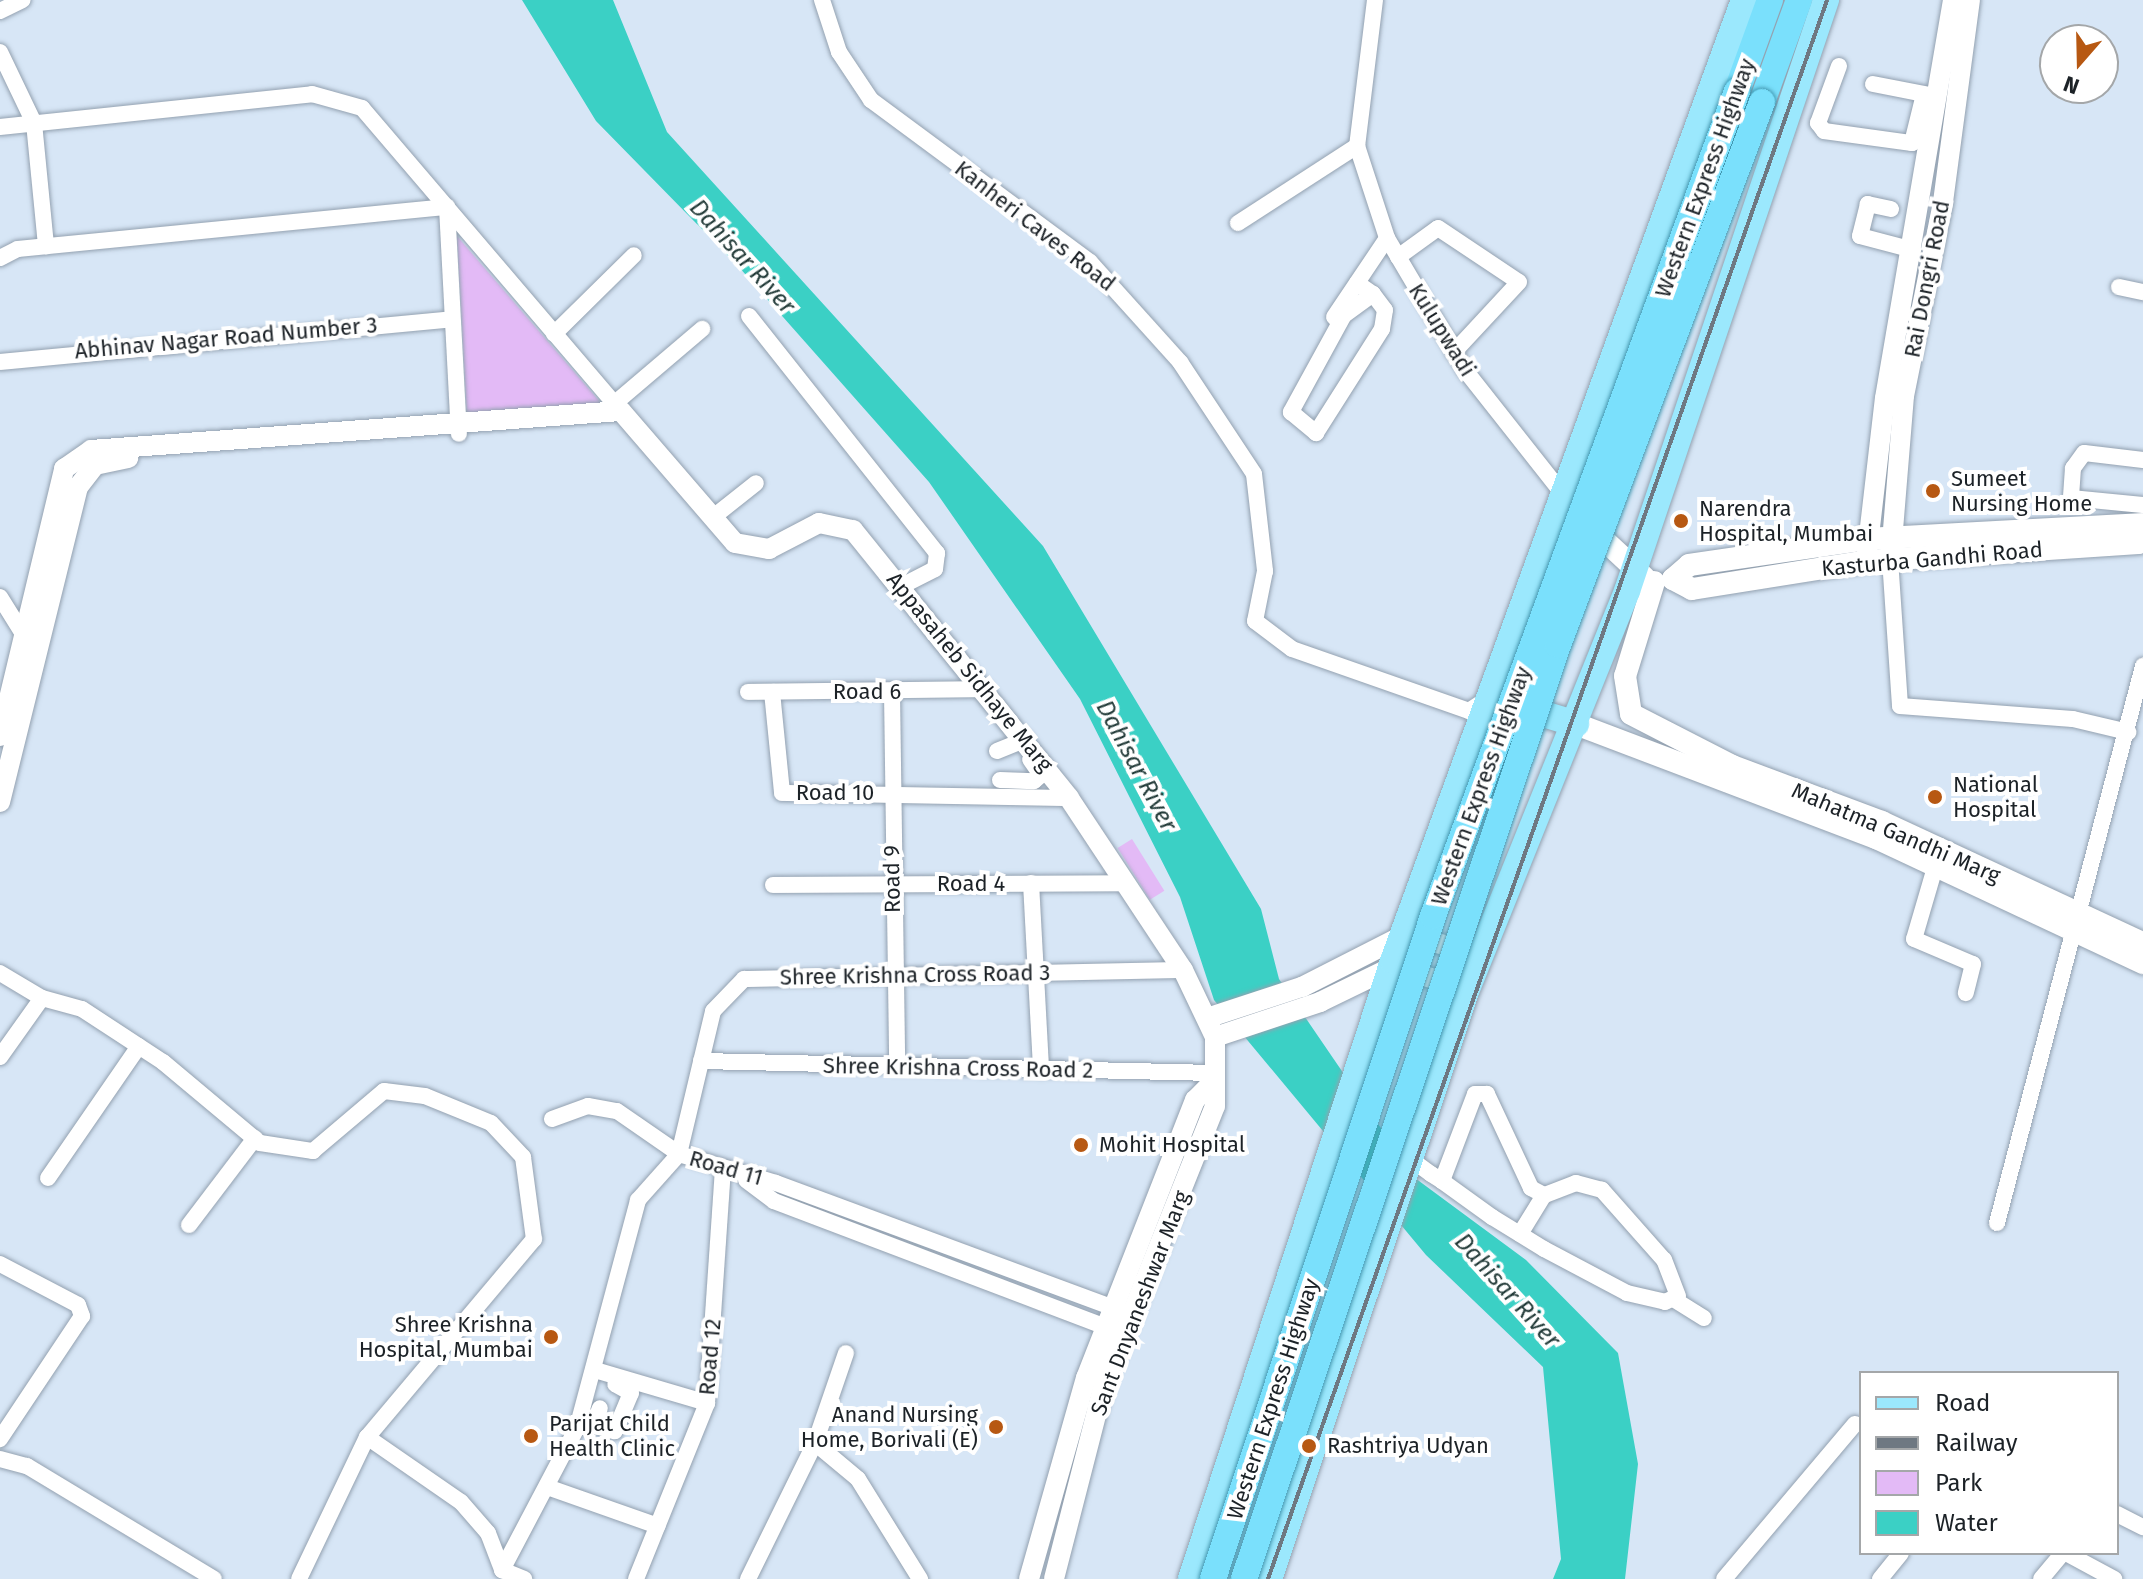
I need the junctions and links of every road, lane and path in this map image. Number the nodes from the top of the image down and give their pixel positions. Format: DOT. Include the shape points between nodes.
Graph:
graph roads {
  1 [pos="23,0"];
  2 [pos="822,0"];
  3 [pos="1375,0"];
  4 [pos="1744,0"];
  5 [pos="1770,0"];
  6 [pos="1799,0"];
  7 [pos="1826,0"];
  8 [pos="1953,0"];
  9 [pos="1970,0"];
  10 [pos="0,11"];
  11 [pos="0,52"];
  12 [pos="1839,66"];
  13 [pos="1873,84"];
  14 [pos="1940,97"];
  15 [pos="34,123"];
  16 [pos="0,127"];
  17 [pos="1357,146"];
  18 [pos="447,207"];
  19 [pos="1891,209"];
  20 [pos="1930,217"];
  21 [pos="1238,223"];
  22 [pos="1387,238"];
  23 [pos="46,246"];
  24 [pos="1913,250"];
  25 [pos="634,255"];
  26 [pos="1398,257"];
  27 [pos="0,258"];
  28 [pos="1357,283"];
  29 [pos="2119,287"];
  30 [pos="2143,292"];
  31 [pos="1373,294"];
  32 [pos="1914,300"];
  33 [pos="749,316"];
  34 [pos="452,319"];
  35 [pos="1328,325"];
  36 [pos="702,329"];
  37 [pos="554,334"];
  38 [pos="1454,352"];
  39 [pos="0,362"];
  40 [pos="620,411"];
  41 [pos="458,428"];
  42 [pos="2143,460"];
  43 [pos="756,483"];
  44 [pos="1562,493"];
  45 [pos="2143,505"];
  46 [pos="712,518"];
  47 [pos="2143,524"];
  48 [pos="1892,536"];
  49 [pos="2143,536"];
  50 [pos="1867,550"];
  51 [pos="1890,559"];
  52 [pos="903,585"];
  53 [pos="1641,592"];
  54 [pos="0,597"];
  55 [pos="31,644"];
  56 [pos="2143,666"];
  57 [pos="985,689"];
  58 [pos="748,692"];
  59 [pos="772,692"];
  60 [pos="892,692"];
  61 [pos="1489,697"];
  62 [pos="1576,724"];
  63 [pos="2128,732"];
  64 [pos="0,736"];
  65 [pos="1021,741"];
  66 [pos="997,751"];
  67 [pos="6,763"];
  68 [pos="1000,780"];
  69 [pos="1020,789"];
  70 [pos="893,793"];
  71 [pos="1069,798"];
  72 [pos="0,802"];
  73 [pos="1936,864"];
  74 [pos="1031,883"];
  75 [pos="1121,883"];
  76 [pos="890,884"];
  77 [pos="773,885"];
  78 [pos="2078,925"];
  79 [pos="1404,935"];
  80 [pos="2143,943"];
  81 [pos="1481,954"];
  82 [pos="2143,963"];
  83 [pos="1392,967"];
  84 [pos="1183,970"];
  85 [pos="1036,972"];
  86 [pos="0,973"];
  87 [pos="896,975"];
  88 [pos="1467,989"];
  89 [pos="1966,993"];
  90 [pos="42,998"];
  91 [pos="1222,1024"];
  92 [pos="139,1046"];
  93 [pos="2,1049"];
  94 [pos="1364,1052"];
  95 [pos="701,1061"];
  96 [pos="897,1066"];
  97 [pos="1041,1070"];
  98 [pos="1214,1077"];
  99 [pos="552,1119"];
  100 [pos="255,1138"];
  101 [pos="679,1154"];
  102 [pos="1410,1154"];
  103 [pos="723,1171"];
  104 [pos="48,1178"];
  105 [pos="1442,1181"];
  106 [pos="1544,1195"];
  107 [pos="1997,1223"];
  108 [pos="189,1225"];
  109 [pos="1520,1234"];
  110 [pos="0,1264"];
  111 [pos="1675,1300"];
  112 [pos="1704,1318"];
  113 [pos="1114,1323"];
  114 [pos="846,1353"];
  115 [pos="595,1370"];
  116 [pos="615,1384"];
  117 [pos="707,1403"];
  118 [pos="600,1408"];
  119 [pos="586,1424"];
  120 [pos="1855,1424"];
  121 [pos="367,1437"];
  122 [pos="0,1439"];
  123 [pos="815,1443"];
  124 [pos="0,1459"];
  125 [pos="550,1488"];
  126 [pos="2119,1515"];
  127 [pos="658,1526"];
  128 [pos="2143,1527"];
  129 [pos="1899,1555"];
  130 [pos="2062,1555"];
  131 [pos="2068,1555"];
  132 [pos="502,1570"];
  133 [pos="214,1579"];
  134 [pos="299,1579"];
  135 [pos="524,1579"];
  136 [pos="636,1579"];
  137 [pos="748,1579"];
  138 [pos="920,1579"];
  139 [pos="1029,1579"];
  140 [pos="1054,1579"];
  141 [pos="1191,1579"];
  142 [pos="1213,1579"];
  143 [pos="1244,1579"];
  144 [pos="1269,1579"];
  145 [pos="1724,1579"];
  146 [pos="1880,1579"];
  147 [pos="2041,1579"];
  148 [pos="2114,1579"];
  1 -- 10 [label="street"];
  2 -- 61 [label="street, Kanheri Caves Road" via="839,52 871,100 1090,262 1180,362 1254,474 1265,571 1255,621 1292,649 1469,711"];
  3 -- 17 [label="street, Kulupwadi"];
  4 -- 44 [label="main road"];
  5 -- 142 [label="highway, Western Express Highway, bridge" via="1433,916"];
  6 -- 143 [label="highway, Western Express Highway, bridge" via="1553,659"];
  7 -- 53 [label="main road"];
  8 -- 14 [label="street"];
  9 -- 14 [label="street"];
  11 -- 15 [label="street"];
  12 -- 14 [label="street" via="1818,123 1824,131 1912,143"];
  13 -- 14 [label="street"];
  14 -- 20 [label="street"];
  15 -- 16 [label="street"];
  15 -- 18 [label="street" via="312,94 362,108"];
  15 -- 23 [label="street"];
  17 -- 21 [label="street"];
  17 -- 22 [label="street, Kulupwadi"];
  18 -- 23 [label="street"];
  18 -- 34 [label="street"];
  18 -- 37 [label="street"];
  19 -- 24 [label="street" via="1868,204 1860,236"];
  20 -- 24 [label="street"];
  20 -- 32 [label="street, Rai Dongri Road"];
  22 -- 26 [label="street, Kulupwadi"];
  22 -- 28 [label="street"];
  23 -- 27 [label="street"];
  24 -- 32 [label="street"];
  25 -- 37 [label="street"];
  26 -- 38 [label="street, Kulupwadi"];
  26 -- 38 [label="street" via="1438,228 1519,282"];
  28 -- 31 [label="street"];
  28 -- 35 [label="street"];
  29 -- 30 [label="street"];
  31 -- 31 [label="street" via="1344,315 1291,412 1316,433 1382,329 1385,310"];
  32 -- 48 [label="street, Rai Dongri Road"];
  32 -- 50 [label="street"];
  33 -- 52 [label="street" via="937,553 935,569"];
  34 -- 39 [label="street, Abhinav Nagar Road Number 3"];
  34 -- 41 [label="street"];
  36 -- 40 [label="street"];
  37 -- 40 [label="street"];
  38 -- 44 [label="street, Kulupwadi"];
  40 -- 41 [label="street"];
  40 -- 46 [label="street, Appasaheb Sidhaye Marg"];
  41 -- 55 [label="street" via="215,447 115,460 85,473 68,513"];
  42 -- 45 [label="street" via="2084,453 2073,468 2071,498"];
  43 -- 46 [label="street"];
  44 -- 53 [label="main road, Kulupwadi"];
  44 -- 61 [label="main road"];
  46 -- 52 [label="street, Appasaheb Sidhaye Marg" via="750,549 769,549 819,523 837,521"];
  47 -- 48 [label="main road"];
  48 -- 50 [label="main road"];
  48 -- 51 [label="street, Rai Dongri Road"];
  49 -- 51 [label="main road, Kasturba Gandhi Road" via="2138,543"];
  50 -- 51 [label="main road, Kasturba Gandhi Road"];
  50 -- 53 [label="main road, Kasturba Gandhi Road" via="1692,589"];
  51 -- 63 [label="street" via="1900,706 2073,719"];
  52 -- 57 [label="street, Appasaheb Sidhaye Marg"];
  53 -- 62 [label="main road"];
  53 -- 78 [label="main road, Mahatma Gandhi Marg" via="1624,698 1648,726 1882,822"];
  54 -- 55 [label="street"];
  55 -- 64 [label="street"];
  55 -- 67 [label="street"];
  56 -- 63 [label="street"];
  57 -- 60 [label="street, Road 6"];
  57 -- 65 [label="street, Appasaheb Sidhaye Marg"];
  58 -- 59 [label="street, Road 6"];
  59 -- 60 [label="street, Road 6"];
  59 -- 70 [label="street, Road 10" via="782,793"];
  60 -- 70 [label="street, Road 9"];
  61 -- 62 [label="main road"];
  61 -- 79 [label="main road"];
  62 -- 73 [label="main road"];
  62 -- 81 [label="main road"];
  63 -- 78 [label="street"];
  65 -- 66 [label="street"];
  65 -- 69 [label="street" via="1041,775"];
  65 -- 71 [label="street, Appasaheb Sidhaye Marg"];
  67 -- 72 [label="street"];
  68 -- 69 [label="street"];
  69 -- 70 [label="street"];
  69 -- 71 [label="street"];
  70 -- 76 [label="street, Road 9"];
  71 -- 75 [label="street, Appasaheb Sidhaye Marg"];
  73 -- 78 [label="main road"];
  73 -- 89 [label="street" via="1914,939 1973,964"];
  74 -- 75 [label="street, Road 4"];
  74 -- 76 [label="street, Road 4"];
  74 -- 85 [label="street"];
  75 -- 84 [label="street, Appasaheb Sidhaye Marg"];
  76 -- 77 [label="street, Road 4"];
  76 -- 87 [label="street, Road 9"];
  78 -- 80 [label="main road, Mahatma Gandhi Marg"];
  78 -- 82 [label="main road"];
  78 -- 107 [label="street"];
  79 -- 81 [label="street"];
  79 -- 83 [label="main road"];
  79 -- 91 [label="street"];
  81 -- 88 [label="main road"];
  83 -- 88 [label="street"];
  83 -- 91 [label="street" via="1320,1002"];
  83 -- 94 [label="main road"];
  84 -- 85 [label="street, Shree Krishna Cross Road 3"];
  84 -- 91 [label="street, Appasaheb Sidhaye Marg"];
  85 -- 87 [label="street, Shree Krishna Cross Road 3"];
  85 -- 97 [label="street"];
  86 -- 90 [label="street"];
  87 -- 95 [label="street, Shree Krishna Cross Road 3" via="744,979 713,1011"];
  87 -- 96 [label="street, Road 9"];
  88 -- 102 [label="main road"];
  90 -- 92 [label="street" via="82,1009"];
  90 -- 93 [label="street"];
  91 -- 98 [label="street, Appasaheb Sidhaye Marg"];
  92 -- 100 [label="street"];
  92 -- 104 [label="street"];
  94 -- 102 [label="main road"];
  94 -- 141 [label="main road"];
  95 -- 96 [label="street, Shree Krishna Cross Road 2"];
  95 -- 101 [label="street, Shree Krishna Cross Road 3"];
  96 -- 97 [label="street, Shree Krishna Cross Road 2"];
  97 -- 98 [label="street, Shree Krishna Cross Road 2"];
  98 -- 113 [label="street, Sant Dnyaneshwar Marg" via="1195,1100"];
  98 -- 113 [label="street, Sant Dnyaneshwar Marg" via="1215,1106 1132,1315"];
  99 -- 101 [label="street" via="588,1106 617,1111"];
  100 -- 108 [label="street"];
  100 -- 121 [label="street" via="313,1151 384,1091 425,1096 491,1123 523,1157 534,1239"];
  101 -- 103 [label="street, Road 11"];
  101 -- 115 [label="street, Road 11" via="638,1200"];
  102 -- 105 [label="street"];
  102 -- 144 [label="main road"];
  103 -- 113 [label="street, Road 11" via="774,1201"];
  103 -- 117 [label="street, Road 12"];
  105 -- 106 [label="street" via="1481,1091 1495,1101 1531,1188"];
  105 -- 109 [label="street"];
  106 -- 109 [label="street"];
  106 -- 111 [label="street" via="1576,1183 1602,1190 1673,1273"];
  109 -- 111 [label="street" via="1627,1293"];
  110 -- 122 [label="street" via="78,1305 82,1316"];
  111 -- 112 [label="street"];
  113 -- 139 [label="street, Sant Dnyaneshwar Marg"];
  113 -- 140 [label="street, Sant Dnyaneshwar Marg" via="1104,1384"];
  114 -- 123 [label="street"];
  115 -- 117 [label="street"];
  115 -- 119 [label="street, Road 11"];
  116 -- 119 [label="street" via="631,1393 615,1431"];
  117 -- 127 [label="street, Road 12"];
  118 -- 119 [label="street"];
  119 -- 125 [label="street, Road 11"];
  120 -- 145 [label="street"];
  121 -- 132 [label="street" via="461,1502 488,1533"];
  121 -- 134 [label="street"];
  123 -- 137 [label="street"];
  123 -- 138 [label="street" via="858,1479"];
  124 -- 133 [label="street" via="27,1466"];
  125 -- 127 [label="street"];
  125 -- 132 [label="street, Road 11"];
  126 -- 128 [label="street"];
  127 -- 136 [label="street, Road 12"];
  129 -- 146 [label="street"];
  130 -- 147 [label="street"];
  131 -- 148 [label="street"];
  132 -- 135 [label="street"];
}
